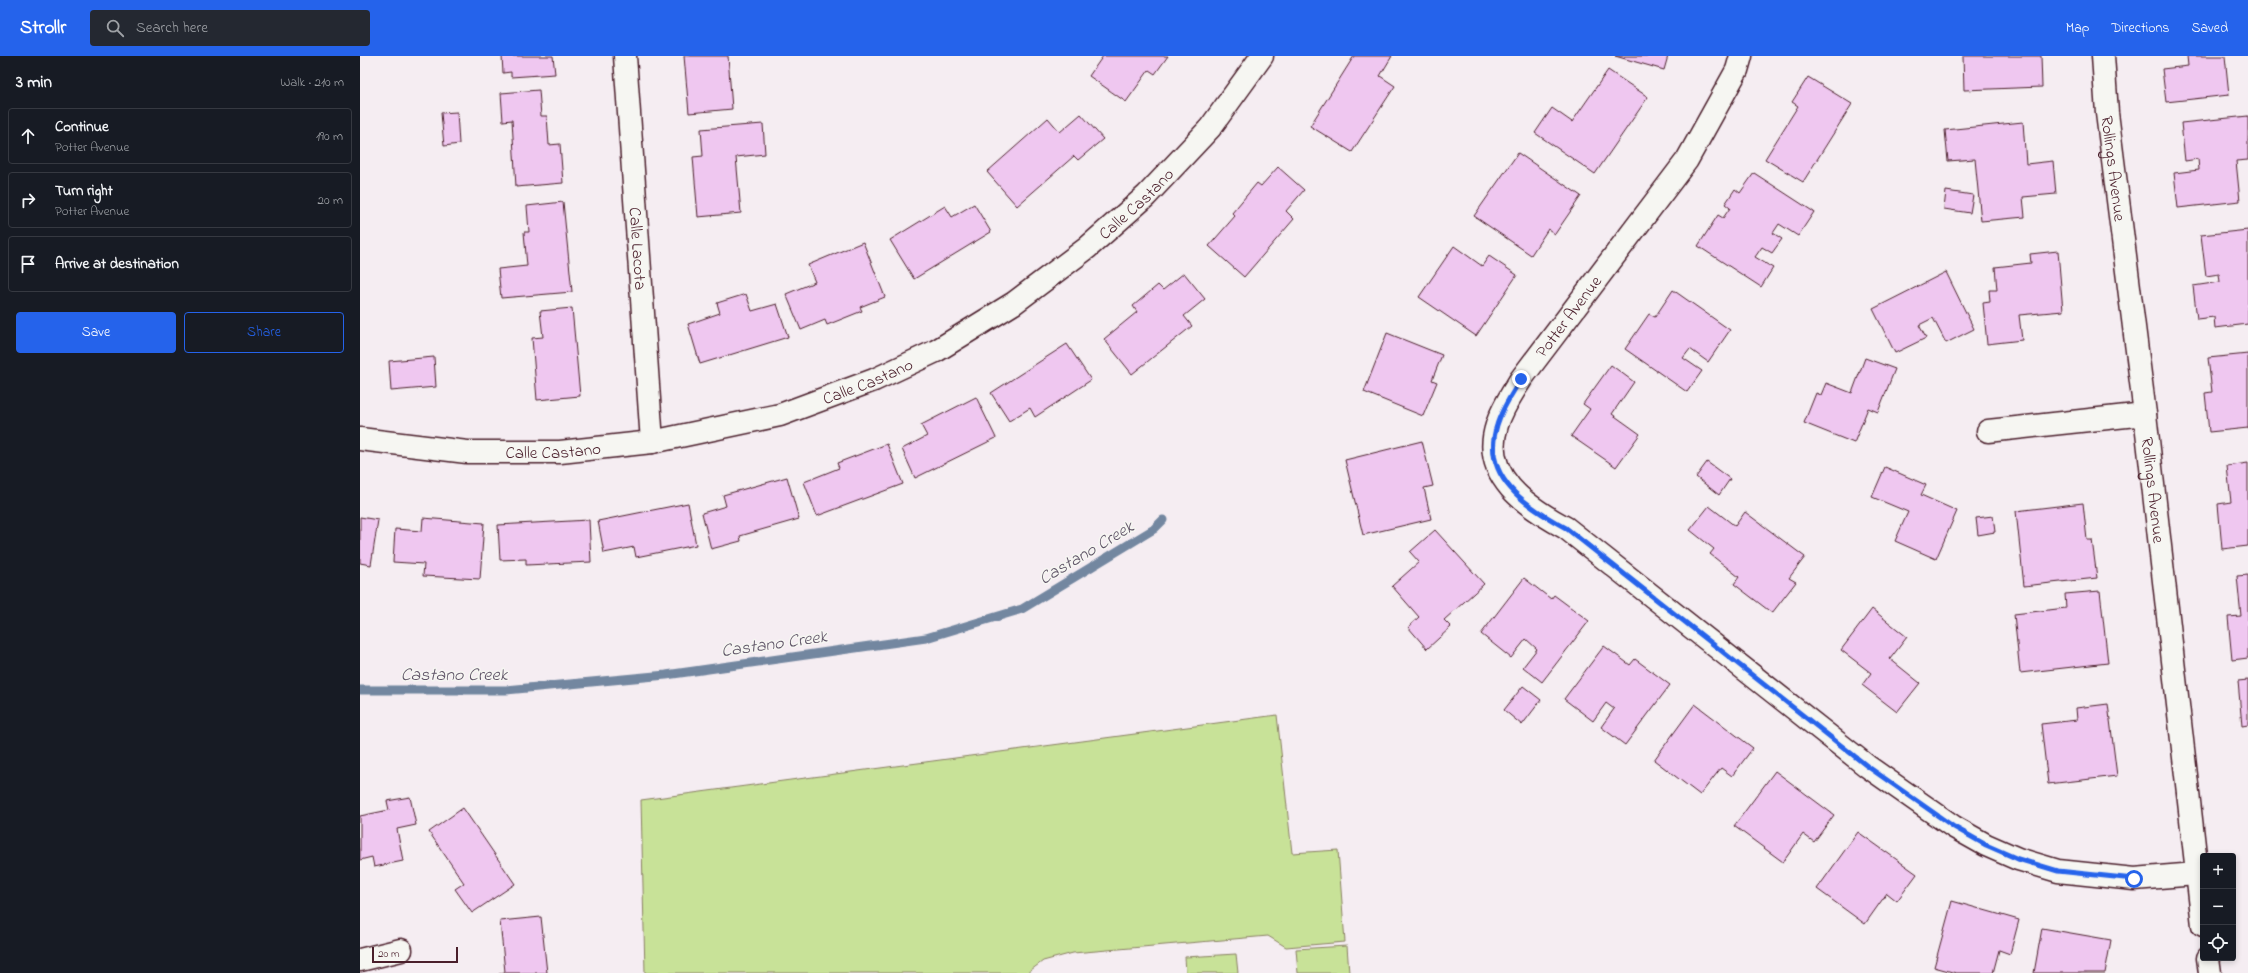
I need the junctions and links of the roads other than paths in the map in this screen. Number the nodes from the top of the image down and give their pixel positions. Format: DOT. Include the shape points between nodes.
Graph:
graph roads {
  1 [pos="625,56"];
  2 [pos="1262,56"];
  3 [pos="1741,56"];
  4 [pos="2103,56"];
  5 [pos="2145,414"];
  6 [pos="1988,431"];
  7 [pos="360,440"];
  8 [pos="652,442"];
  9 [pos="2196,874"];
  10 [pos="2200,903"];
  11 [pos="401,950"];
  12 [pos="360,960"];
  13 [pos="2208,961"];
  14 [pos="2210,973"];
  1 -- 8 [label="street, Calle Lacota"];
  2 -- 8 [label="street, Calle Castano" via="1210,128 1146,196 1087,248 1014,303 936,351 874,380 780,415"];
  3 -- 9 [label="street, Potter Avenue" via="1733,76 1686,160 1521,379 1504,406 1493,445 1495,459 1507,486 1543,516 1566,528 1867,766 1954,827 2018,859 2058,871 2134,879"];
  4 -- 5 [label="street, Rollings Avenue" via="2108,120"];
  5 -- 6 [label="street"];
  5 -- 9 [label="street, Rollings Avenue"];
  7 -- 8 [label="street, Calle Castano" via="467,452 560,452"];
  9 -- 10 [label="street, Rollings Avenue"];
  11 -- 12 [label="street"];
  13 -- 14 [label="street"];
}
